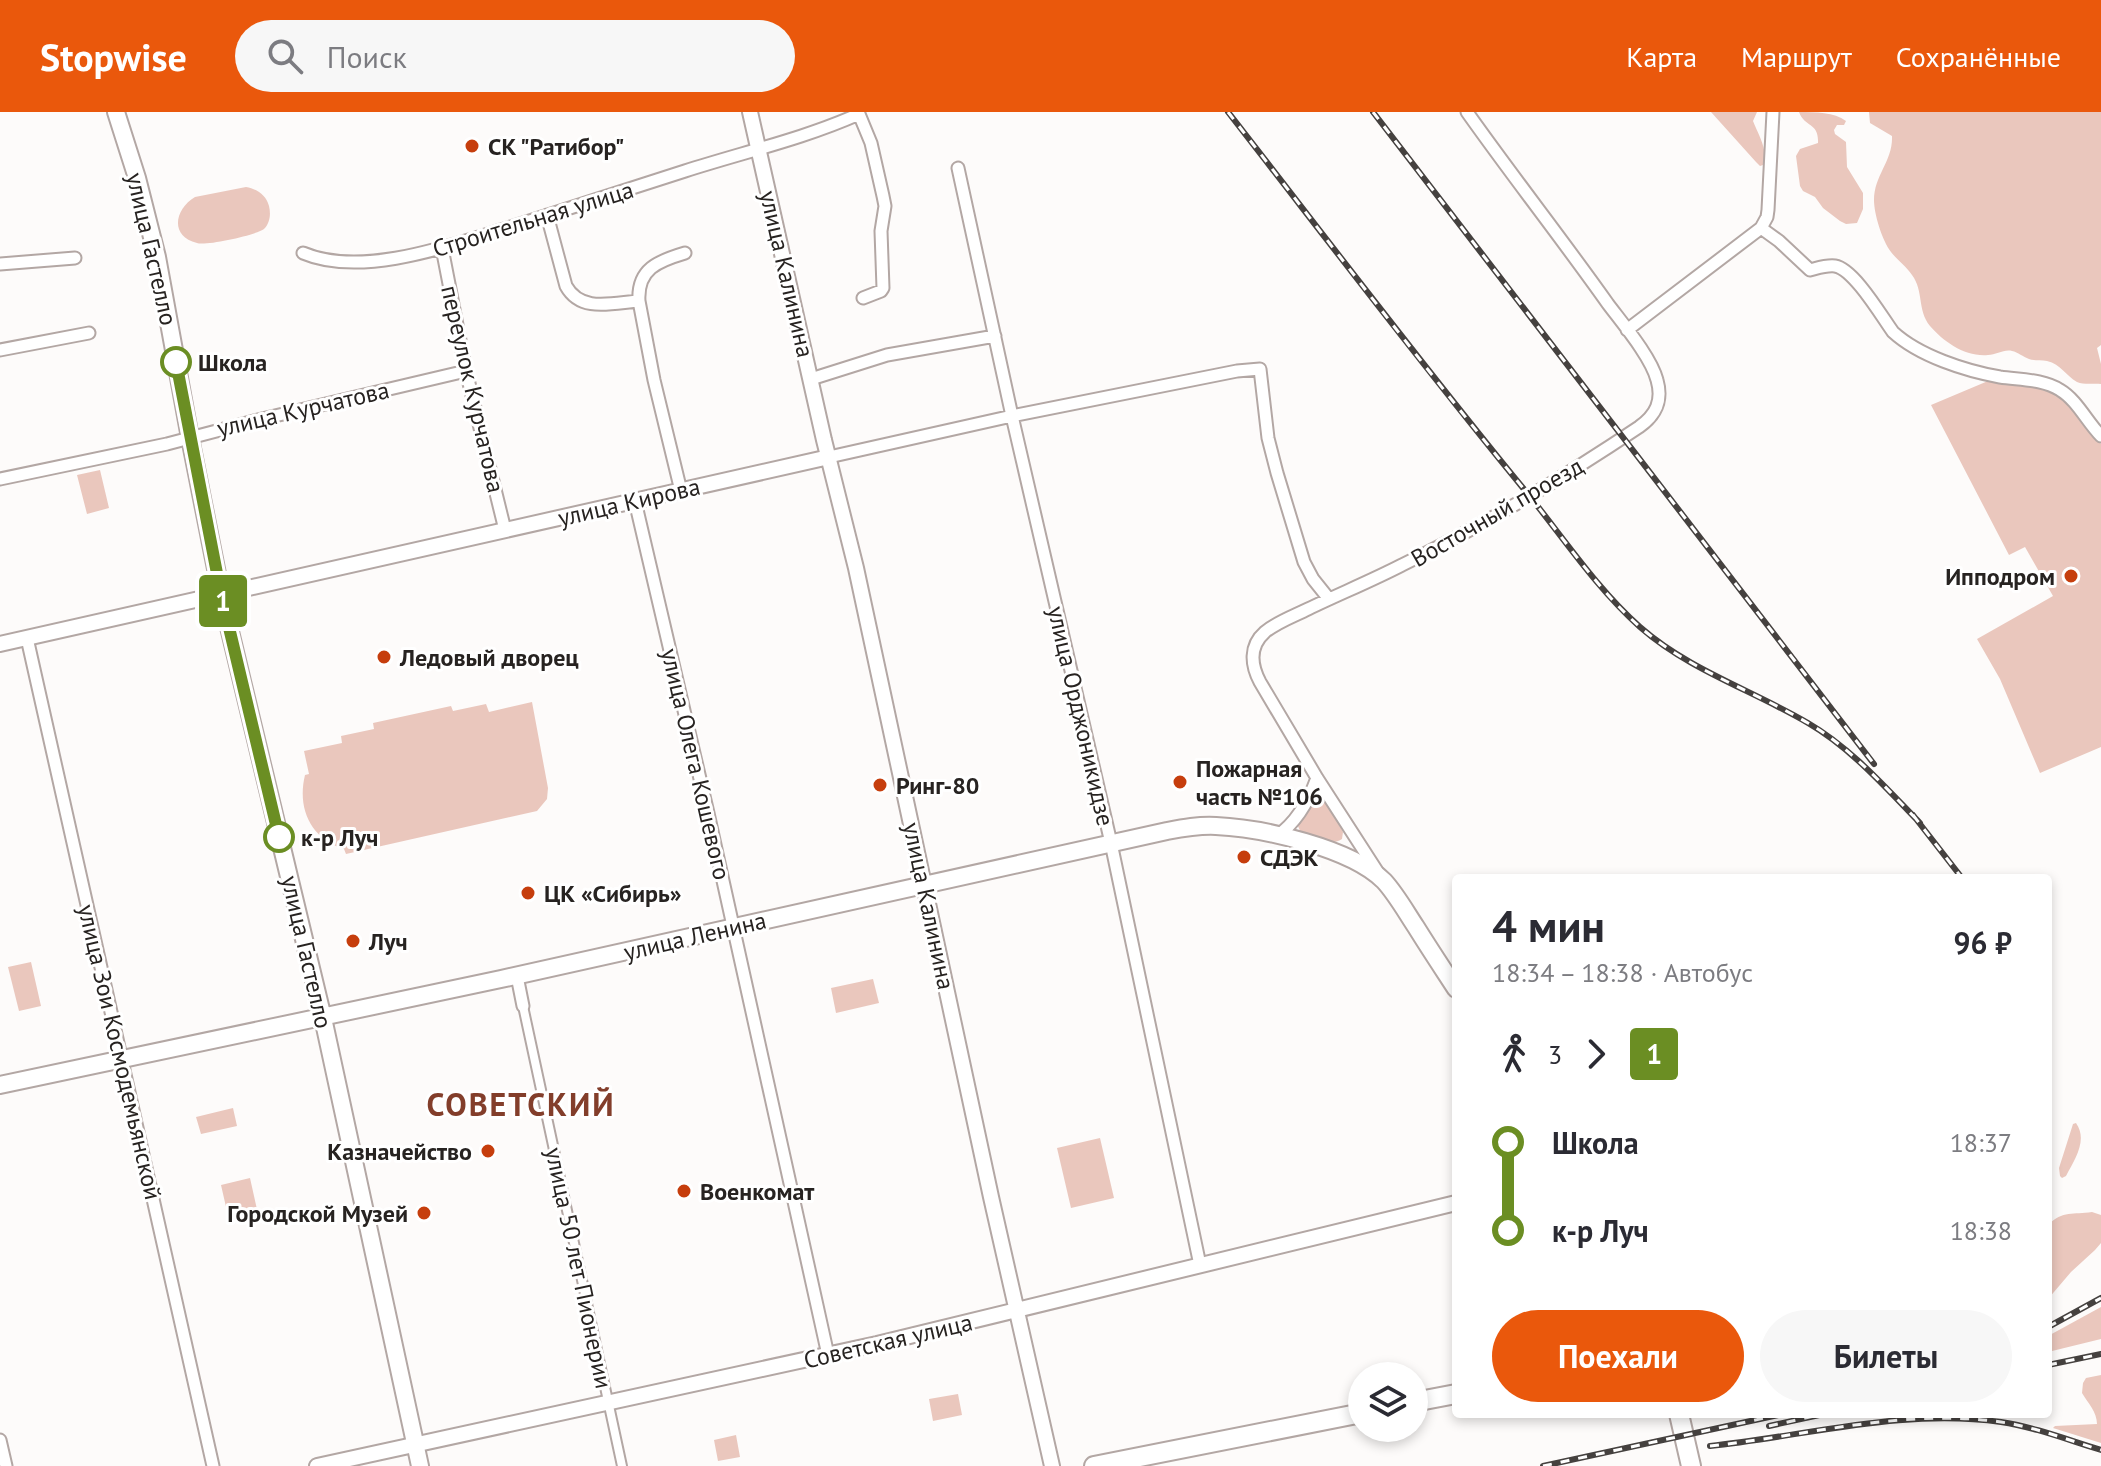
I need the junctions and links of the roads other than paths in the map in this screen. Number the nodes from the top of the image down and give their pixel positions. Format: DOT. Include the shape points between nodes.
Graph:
graph roads {
  1 [pos="116,112"];
  2 [pos="750,112"];
  3 [pos="1467,112"];
  4 [pos="1773,112"];
  5 [pos="759,149"];
  6 [pos="958,168"];
  7 [pos="547,215"];
  8 [pos="1761,228"];
  9 [pos="442,248"];
  10 [pos="303,253"];
  11 [pos="685,253"];
  12 [pos="75,258"];
  13 [pos="0,264"];
  14 [pos="863,298"];
  15 [pos="639,301"];
  16 [pos="1627,330"];
  17 [pos="89,333"];
  18 [pos="995,336"];
  19 [pos="0,350"];
  20 [pos="466,371"];
  21 [pos="811,379"];
  22 [pos="1012,416"];
  23 [pos="2101,436"];
  24 [pos="190,438"];
  25 [pos="829,457"];
  26 [pos="0,479"];
  27 [pos="681,491"];
  28 [pos="635,501"];
  29 [pos="505,530"];
  30 [pos="221,594"];
  31 [pos="1329,599"];
  32 [pos="27,638"];
  33 [pos="0,644"];
  34 [pos="1317,778"];
  35 [pos="1277,836"];
  36 [pos="1111,843"];
  37 [pos="1384,881"];
  38 [pos="925,884"];
  39 [pos="733,928"];
  40 [pos="517,976"];
  41 [pos="1452,983"];
  42 [pos="523,1006"];
  43 [pos="323,1018"];
  44 [pos="122,1059"];
  45 [pos="0,1085"];
  46 [pos="1452,1204"];
  47 [pos="1200,1265"];
  48 [pos="1017,1311"];
  49 [pos="828,1355"];
  50 [pos="1452,1395"];
  51 [pos="1428,1399"];
  52 [pos="608,1403"];
  53 [pos="1348,1416"];
  54 [pos="1680,1418"];
  55 [pos="0,1440"];
  56 [pos="415,1444"];
  57 [pos="6,1466"];
  58 [pos="213,1466"];
  59 [pos="317,1466"];
  60 [pos="420,1466"];
  61 [pos="622,1466"];
  62 [pos="1052,1466"];
  63 [pos="1094,1466"];
  64 [pos="1691,1466"];
  1 -- 24 [label="main road, улица Гастелло" via="157,257"];
  2 -- 5 [label="street, улица Калинина"];
  3 -- 16 [label="street, Восточный проезд"];
  4 -- 8 [label="street" via="1768,210"];
  5 -- 7 [label="street, Строительная улица"];
  5 -- 14 [label="street, Строительная улица" via="859,114 885,206 883,288"];
  5 -- 21 [label="street, улица Калинина"];
  6 -- 18 [label="street, улица Орджоникидзе"];
  7 -- 9 [label="street, Строительная улица"];
  7 -- 15 [label="street" via="571,295 590,304"];
  8 -- 16 [label="street"];
  8 -- 23 [label="street" via="1810,270 1836,266 1852,276 1902,340 1962,368 2061,390"];
  9 -- 10 [label="street, Строительная улица" via="360,262"];
  9 -- 20 [label="street, переулок Курчатова"];
  11 -- 15 [label="street" via="645,273"];
  12 -- 13 [label="street"];
  15 -- 27 [label="street"];
  16 -- 31 [label="street, Восточный проезд" via="1658,382 1660,400 1649,420 1531,497"];
  17 -- 19 [label="street"];
  18 -- 21 [label="street" via="887,355"];
  18 -- 22 [label="street, улица Орджоникидзе"];
  20 -- 24 [label="street, улица Курчатова"];
  20 -- 29 [label="street, переулок Курчатова"];
  21 -- 25 [label="street, улица Калинина"];
  22 -- 25 [label="street, улица Кирова"];
  22 -- 31 [label="street, улица Кирова" via="1260,369 1277,473 1304,562"];
  22 -- 36 [label="street, улица Орджоникидзе"];
  24 -- 26 [label="street, улица Курчатова"];
  24 -- 30 [label="main road, улица Гастелло"];
  25 -- 27 [label="street, улица Кирова"];
  25 -- 38 [label="street, улица Калинина"];
  27 -- 28 [label="street, улица Кирова"];
  28 -- 29 [label="street, улица Кирова"];
  28 -- 39 [label="street, улица Олега Кошевого"];
  29 -- 30 [label="street, улица Кирова"];
  30 -- 32 [label="street, улица Кирова"];
  30 -- 43 [label="main road, улица Гастелло"];
  31 -- 34 [label="street, Восточный проезд" via="1265,632 1253,656 1260,682"];
  32 -- 33 [label="street, улица Кирова"];
  32 -- 44 [label="street, улица Зои Космодемьянской"];
  34 -- 35 [label="street" via="1295,820"];
  34 -- 37 [label="street, Восточный проезд"];
  35 -- 36 [label="main road, улица Ленина" via="1206,826"];
  35 -- 37 [label="main road, улица Ленина" via="1349,858"];
  36 -- 38 [label="main road, улица Ленина"];
  36 -- 47 [label="street, улица Орджоникидзе"];
  37 -- 41 [label="main road"];
  38 -- 39 [label="main road, улица Ленина"];
  38 -- 48 [label="street, улица Калинина"];
  39 -- 40 [label="main road, улица Ленина"];
  39 -- 49 [label="street, улица Олега Кошевого"];
  40 -- 42 [label="street, улица 50 лет Пионерии"];
  40 -- 43 [label="main road, улица Ленина"];
  42 -- 52 [label="street, улица 50 лет Пионерии"];
  43 -- 44 [label="main road, улица Ленина"];
  43 -- 56 [label="main road, улица Гастелло"];
  44 -- 45 [label="main road, улица Ленина"];
  44 -- 58 [label="street, улица Зои Космодемьянской"];
  46 -- 47 [label="street, Советская улица"];
  47 -- 48 [label="street, Советская улица"];
  48 -- 49 [label="street, Советская улица"];
  48 -- 62 [label="street, улица Калинина"];
  49 -- 52 [label="street, Советская улица"];
  50 -- 51 [label="main road"];
  52 -- 56 [label="street, Советская улица"];
  52 -- 61 [label="street, улица 50 лет Пионерии"];
  53 -- 63 [label="main road"];
  54 -- 64 [label="main road"];
  55 -- 57 [label="street"];
  56 -- 59 [label="street, Советская улица"];
  56 -- 60 [label="main road, улица Гастелло"];
}
